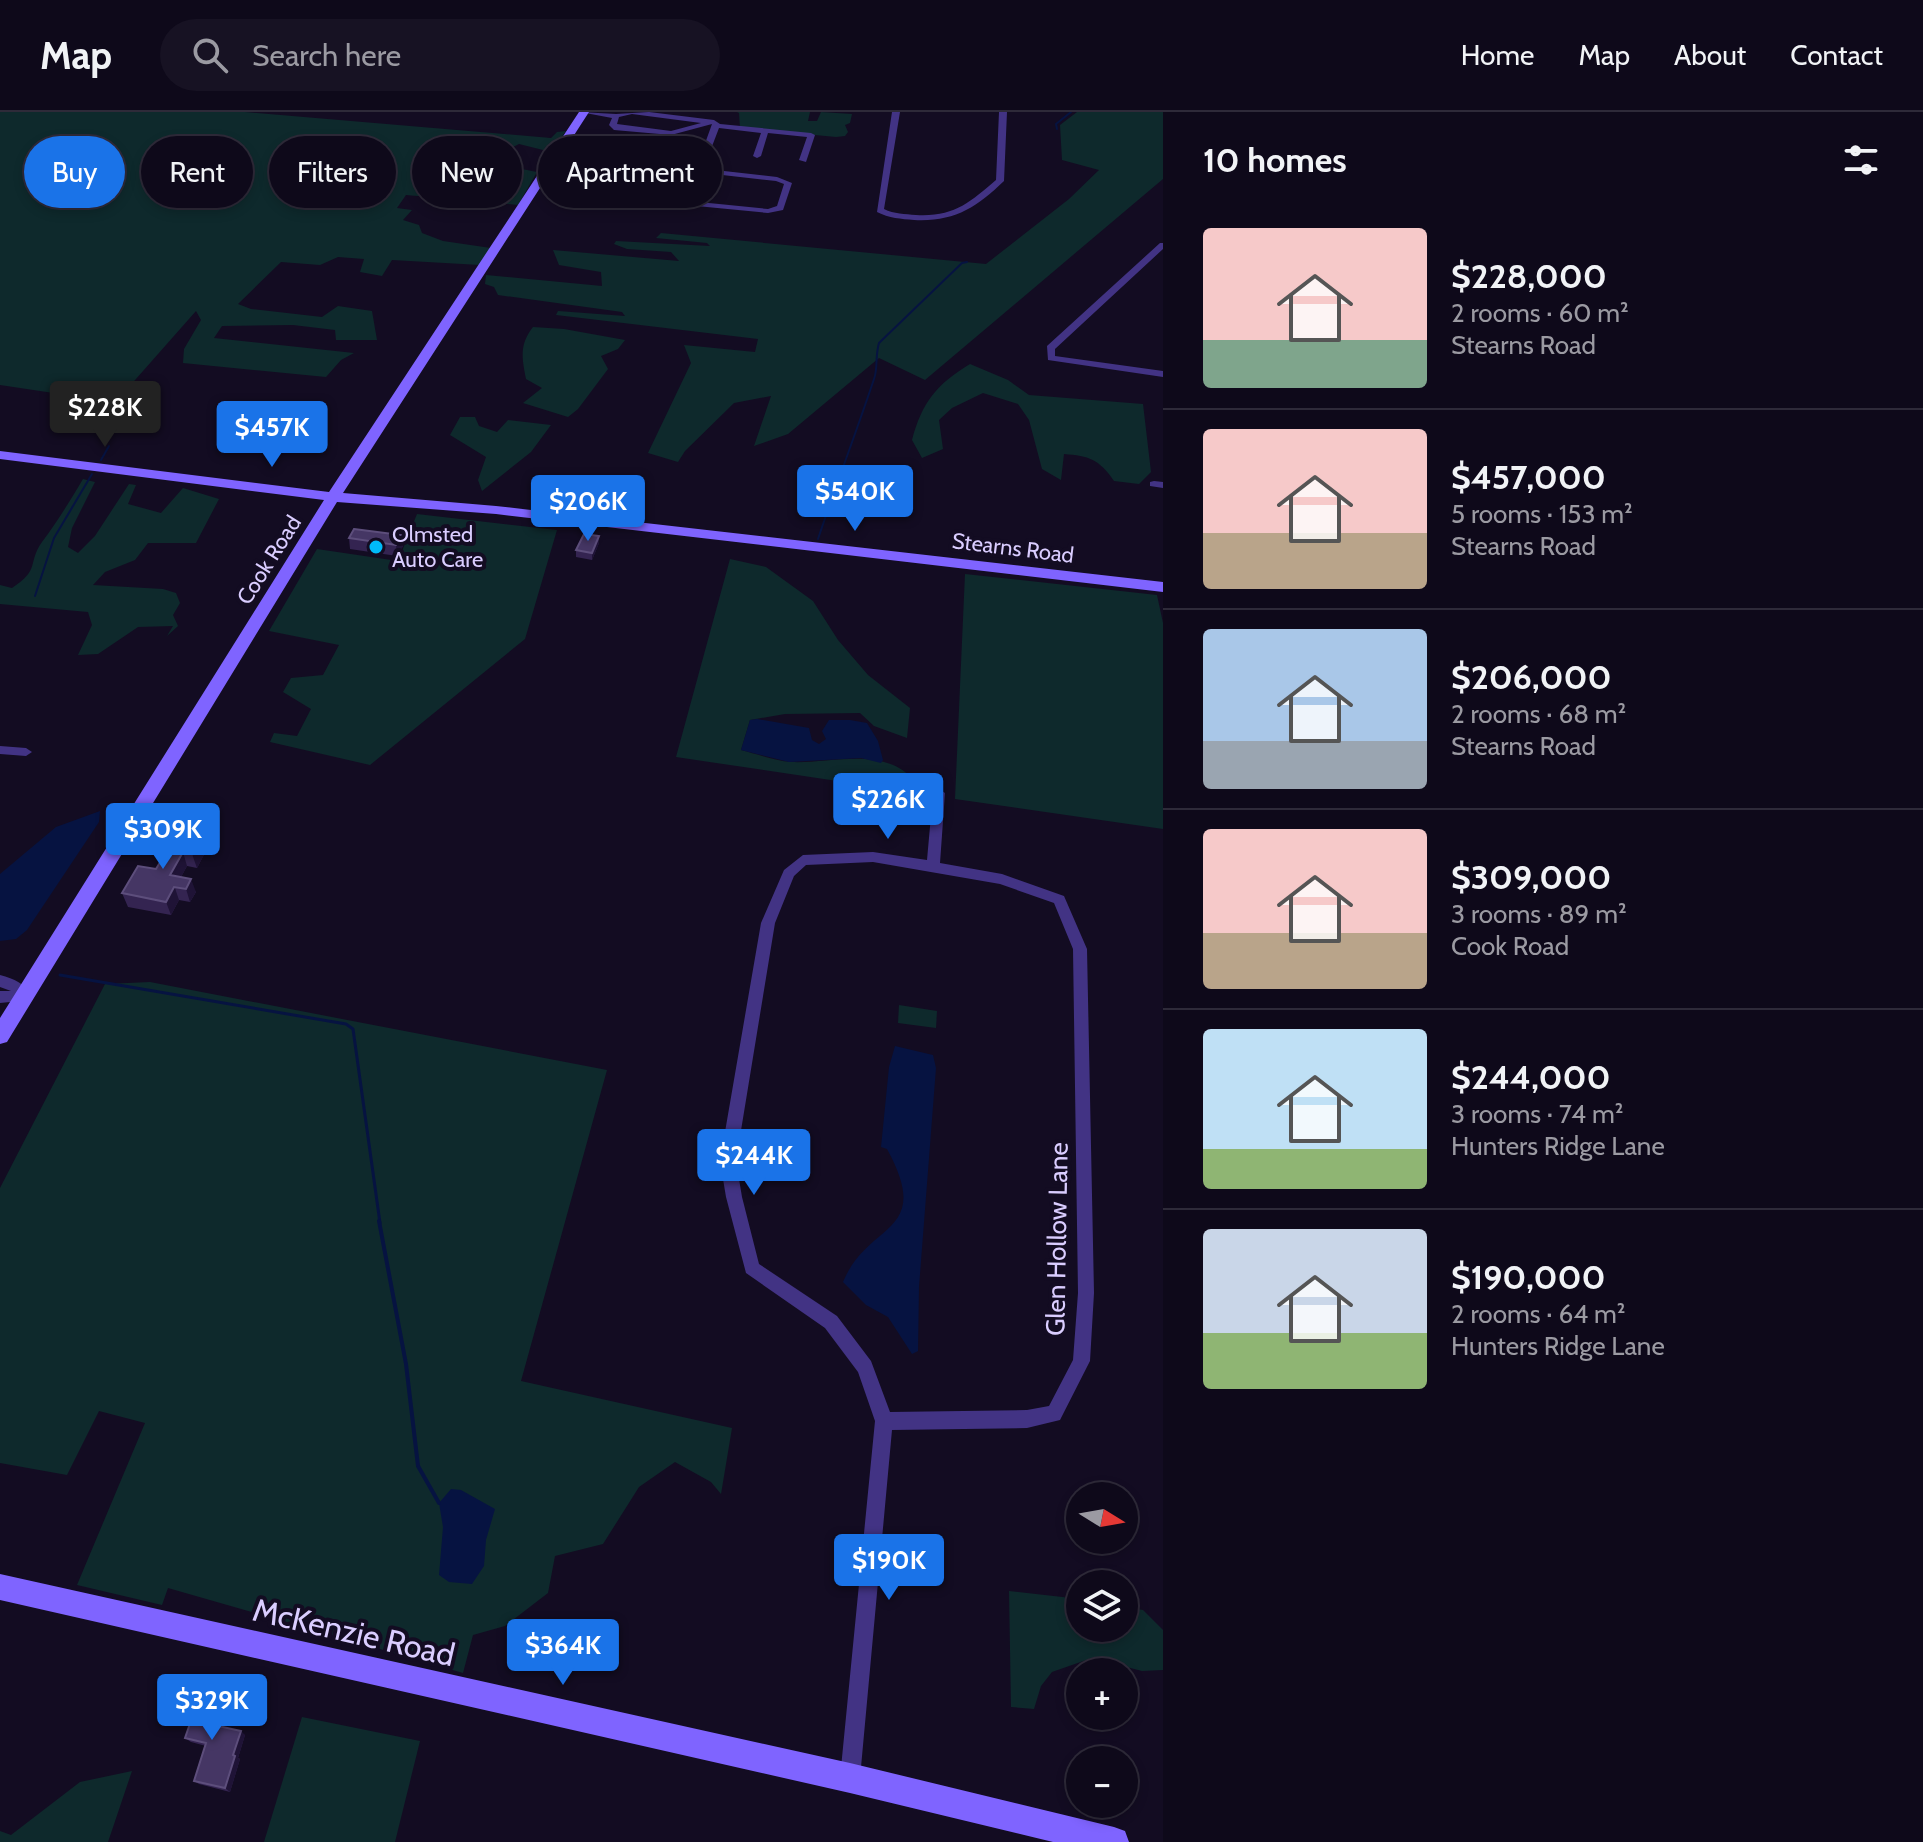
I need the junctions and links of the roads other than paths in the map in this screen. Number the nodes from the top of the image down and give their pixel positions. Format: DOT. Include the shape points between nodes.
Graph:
graph roads {
  1 [pos="584,112"];
  2 [pos="632,112"];
  3 [pos="896,112"];
  4 [pos="1003,112"];
  5 [pos="616,116"];
  6 [pos="714,124"];
  7 [pos="765,131"];
  8 [pos="572,136"];
  9 [pos="711,136"];
  10 [pos="757,156"];
  11 [pos="803,160"];
  12 [pos="556,167"];
  13 [pos="538,194"];
  14 [pos="1163,245"];
  15 [pos="1163,374"];
  16 [pos="0,455"];
  17 [pos="333,497"];
  18 [pos="1163,587"];
  19 [pos="0,750"];
  20 [pos="26,752"];
  21 [pos="939,793"];
  22 [pos="933,866"];
  23 [pos="0,981"];
  24 [pos="25,996"];
  25 [pos="0,997"];
  26 [pos="0,1036"];
  27 [pos="884,1421"];
  28 [pos="0,1587"];
  29 [pos="850,1778"];
  30 [pos="1114,1842"];
  1 -- 5 [label="street"];
  1 -- 8 [label="street, Cook Road"];
  2 -- 5 [label="street"];
  2 -- 6 [label="street"];
  3 -- 4 [label="street" via="880,210 929,219 955,216 1000,181"];
  5 -- 6 [label="street" via="617,128 671,133"];
  6 -- 7 [label="street"];
  6 -- 9 [label="street"];
  7 -- 10 [label="street"];
  7 -- 11 [label="street" via="811,135"];
  12 -- 12 [label="street" via="582,157 788,183 780,208 768,211 557,191"];
  13 -- 17 [label="street, Cook Road"];
  14 -- 15 [label="street" via="1050,348 1051,358"];
  16 -- 17 [label="street, Stearns Road"];
  17 -- 18 [label="street, Stearns Road" via="496,510"];
  17 -- 24 [label="street, Cook Road"];
  19 -- 20 [label="street"];
  21 -- 22 [label="street"];
  22 -- 27 [label="street" via="873,857 803,860 789,873 768,923 728,1161 752,1268 831,1322 865,1367"];
  22 -- 27 [label="street, Glen Hollow Lane" via="1002,879 1059,900 1080,949 1086,1293 1081,1361 1054,1414"];
  23 -- 24 [label="street" via="13,984"];
  24 -- 25 [label="street"];
  24 -- 26 [label="street, Cook Road"];
  27 -- 29 [label="street"];
  28 -- 29 [label="street, McKenzie Road"];
  29 -- 30 [label="street, McKenzie Road"];
}
